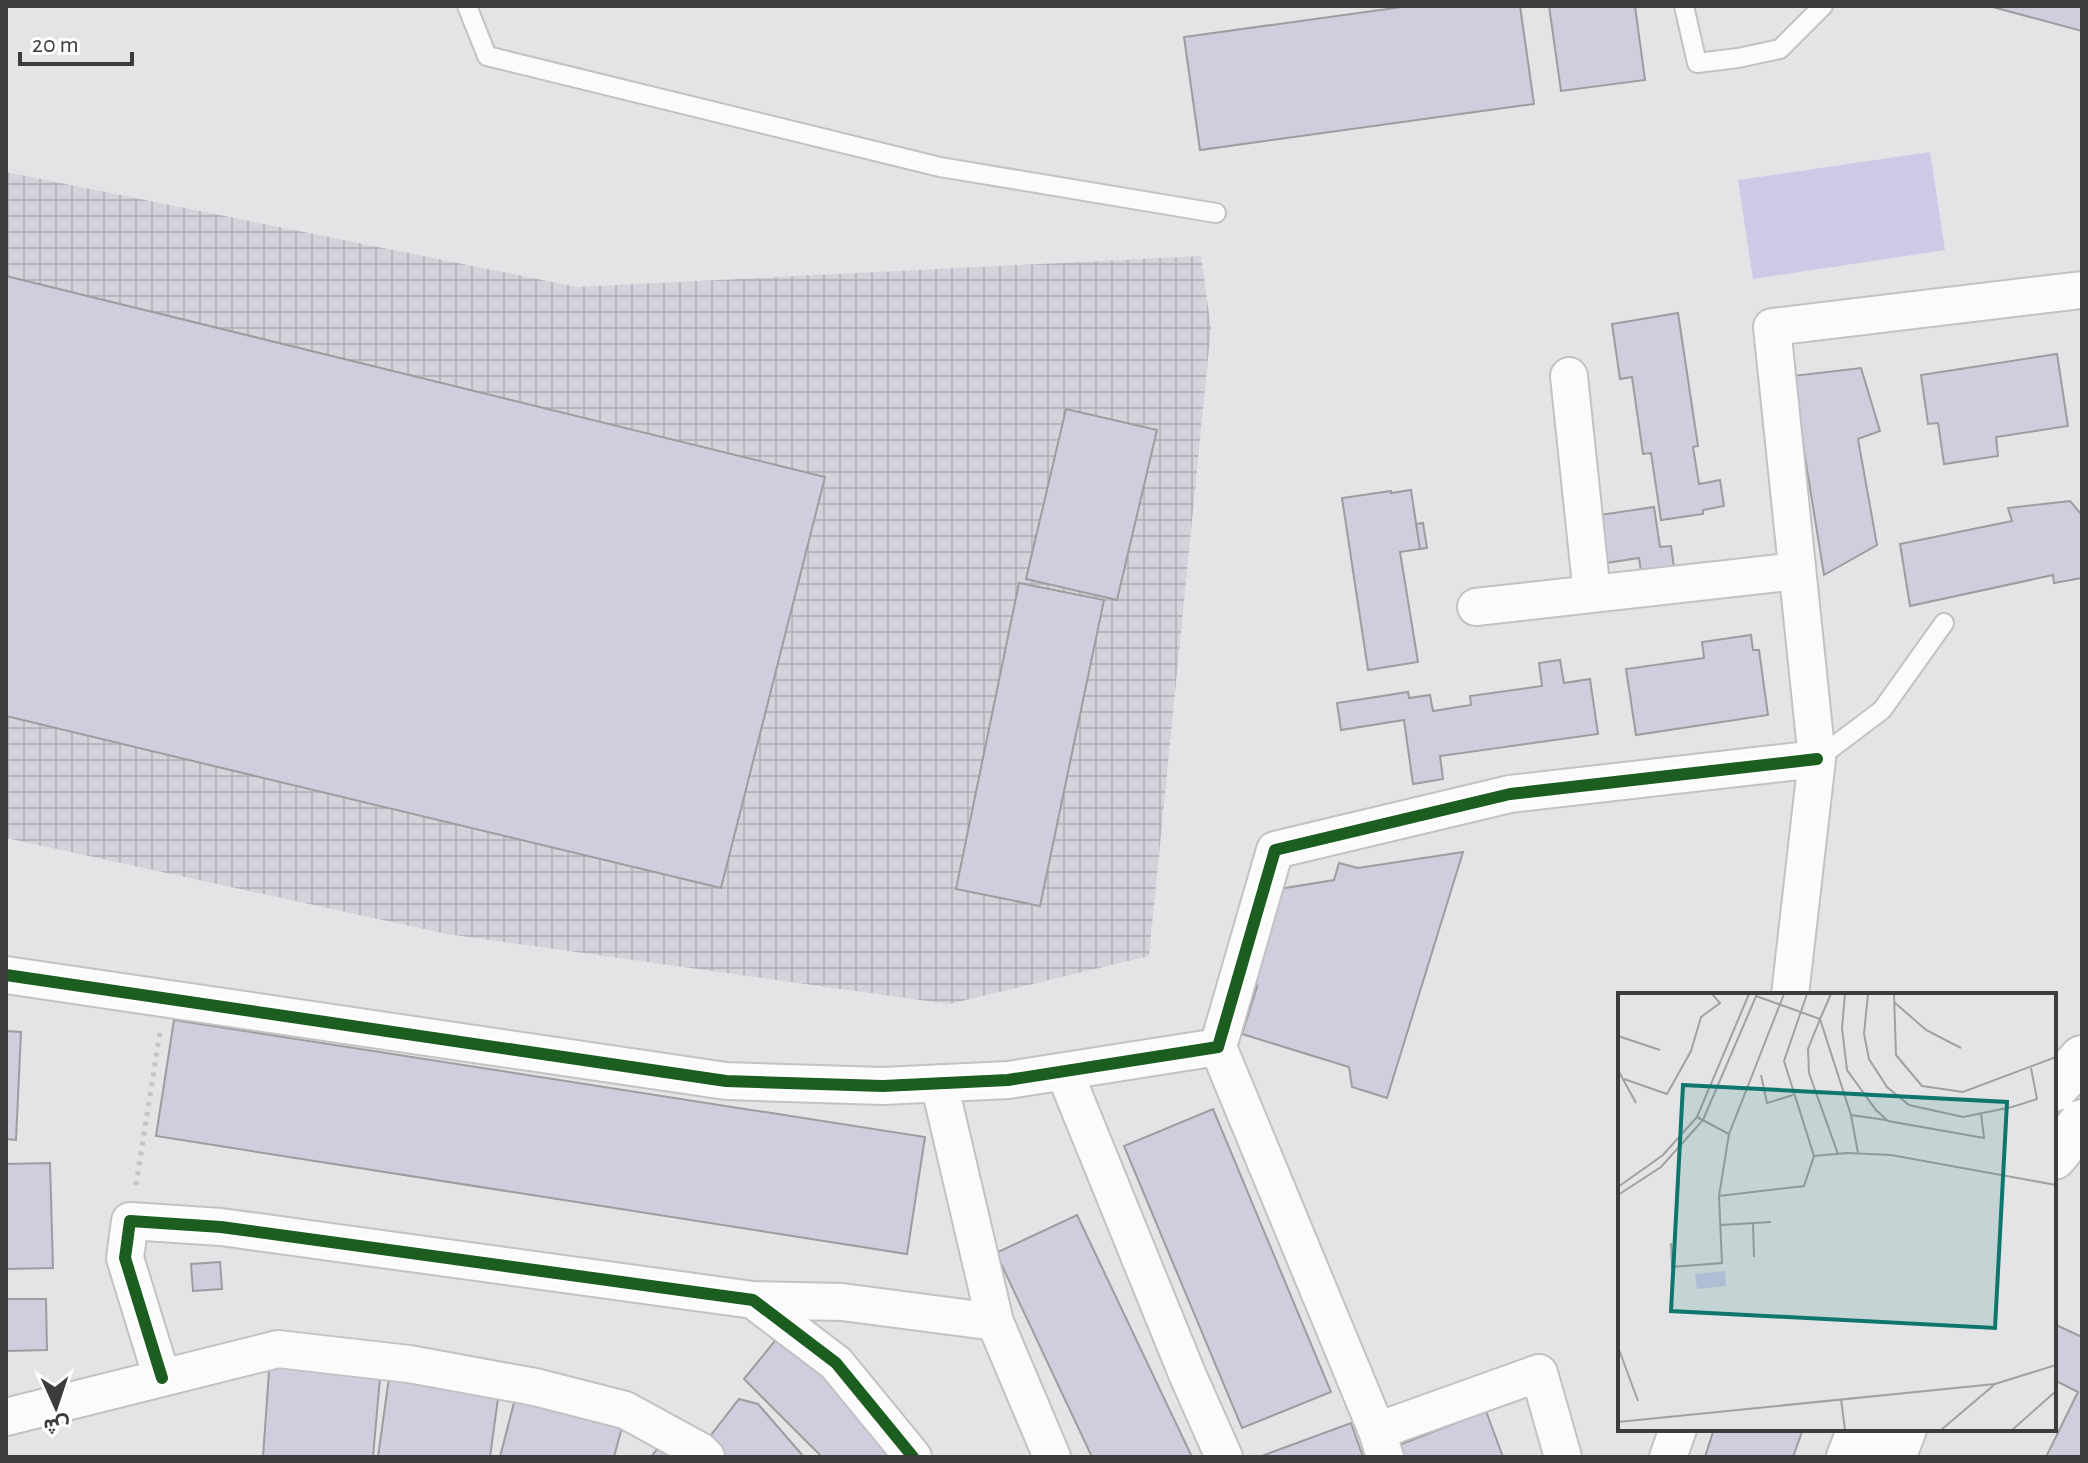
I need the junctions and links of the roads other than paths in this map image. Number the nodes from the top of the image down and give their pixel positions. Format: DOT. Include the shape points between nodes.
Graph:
graph roads {
  1 [pos="467,6"];
  2 [pos="1684,6"];
  3 [pos="1823,6"];
  4 [pos="1216,213"];
  5 [pos="2082,290"];
  6 [pos="1569,376"];
  7 [pos="1797,571"];
  8 [pos="1592,594"];
  9 [pos="1476,607"];
  10 [pos="1944,623"];
  11 [pos="1817,759"];
  12 [pos="6,975"];
  13 [pos="1790,993"];
  14 [pos="1218,1047"];
  15 [pos="2082,1058"];
  16 [pos="1064,1071"];
  17 [pos="939,1083"];
  18 [pos="2056,1087"];
  19 [pos="2082,1122"];
  20 [pos="2056,1154"];
  21 [pos="753,1300"];
  22 [pos="995,1322"];
  23 [pos="162,1378"];
  24 [pos="6,1417"];
  25 [pos="1677,1431"];
  26 [pos="1859,1431"];
  27 [pos="1903,1431"];
  28 [pos="1381,1444"];
  29 [pos="706,1457"];
  30 [pos="913,1457"];
  31 [pos="1052,1457"];
  32 [pos="1224,1457"];
  33 [pos="1563,1457"];
  34 [pos="1668,1457"];
  35 [pos="1849,1457"];
  36 [pos="1893,1457"];
  1 -- 4 [label="lane" via="487,56 940,167"];
  2 -- 3 [label="lane" via="1697,63 1780,49"];
  5 -- 7 [label="street" via="1772,327"];
  6 -- 8 [label="street"];
  7 -- 8 [label="street"];
  7 -- 11 [label="street"];
  8 -- 9 [label="street"];
  10 -- 11 [label="lane" via="1882,710"];
  11 -- 13 [label="street"];
  11 -- 14 [label="street" via="1510,794 1275,850"];
  12 -- 17 [label="street" via="726,1081"];
  14 -- 16 [label="street"];
  14 -- 28 [label="street"];
  15 -- 18 [label="street"];
  16 -- 17 [label="street"];
  16 -- 32 [label="street"];
  17 -- 22 [label="street"];
  19 -- 20 [label="street"];
  21 -- 22 [label="street" via="842,1302"];
  21 -- 23 [label="street" via="221,1227 130,1221 125,1258"];
  21 -- 30 [label="street" via="836,1363"];
  22 -- 31 [label="street"];
  23 -- 24 [label="street"];
  23 -- 29 [label="street" via="278,1349 409,1364 625,1410"];
  25 -- 34 [label="street"];
  26 -- 35 [label="street"];
  27 -- 36 [label="street"];
  28 -- 33 [label="street" via="1539,1373"];
}
